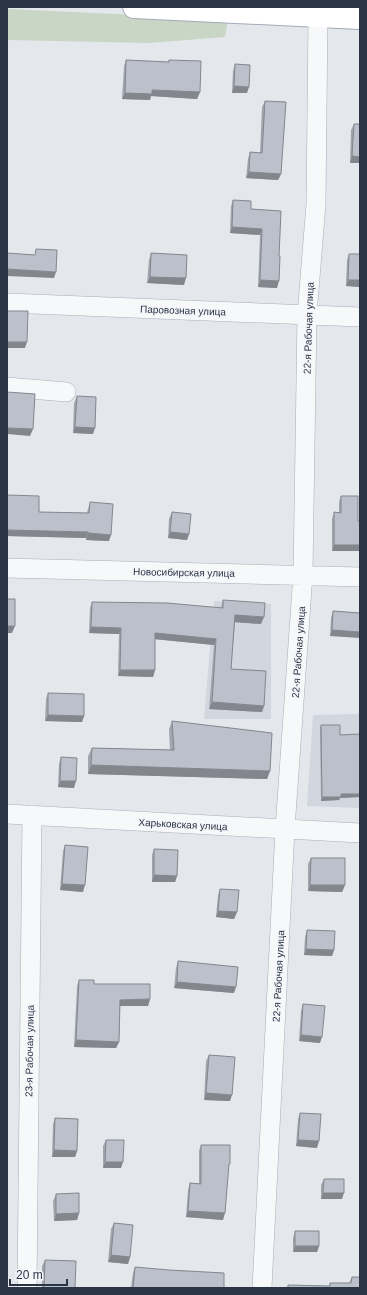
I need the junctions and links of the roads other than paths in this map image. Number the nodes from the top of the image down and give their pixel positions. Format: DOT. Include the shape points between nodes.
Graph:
graph roads {
  1 [pos="134,7"];
  2 [pos="318,16"];
  3 [pos="360,18"];
  4 [pos="7,303"];
  5 [pos="307,315"];
  6 [pos="360,317"];
  7 [pos="7,388"];
  8 [pos="66,392"];
  9 [pos="7,568"];
  10 [pos="303,574"];
  11 [pos="360,577"];
  12 [pos="7,814"];
  13 [pos="32,815"];
  14 [pos="286,829"];
  15 [pos="360,832"];
  16 [pos="27,1288"];
  17 [pos="262,1288"];
  1 -- 2 [label="main road"];
  2 -- 3 [label="main road"];
  2 -- 5 [label="street, 22-я Рабочая улица" via="316,204"];
  4 -- 5 [label="street, Паровозная улица"];
  5 -- 6 [label="street, Паровозная улица"];
  5 -- 10 [label="street, 22-я Рабочая улица"];
  7 -- 8 [label="street"];
  9 -- 10 [label="street, Новосибирская улица"];
  10 -- 11 [label="street, Новосибирская улица"];
  10 -- 14 [label="street, 22-я Рабочая улица"];
  12 -- 13 [label="street, Харьковская улица"];
  13 -- 14 [label="street, Харьковская улица"];
  13 -- 16 [label="street, 23-я Рабочая улица"];
  14 -- 15 [label="street, Харьковская улица"];
  14 -- 17 [label="street, 22-я Рабочая улица"];
}
